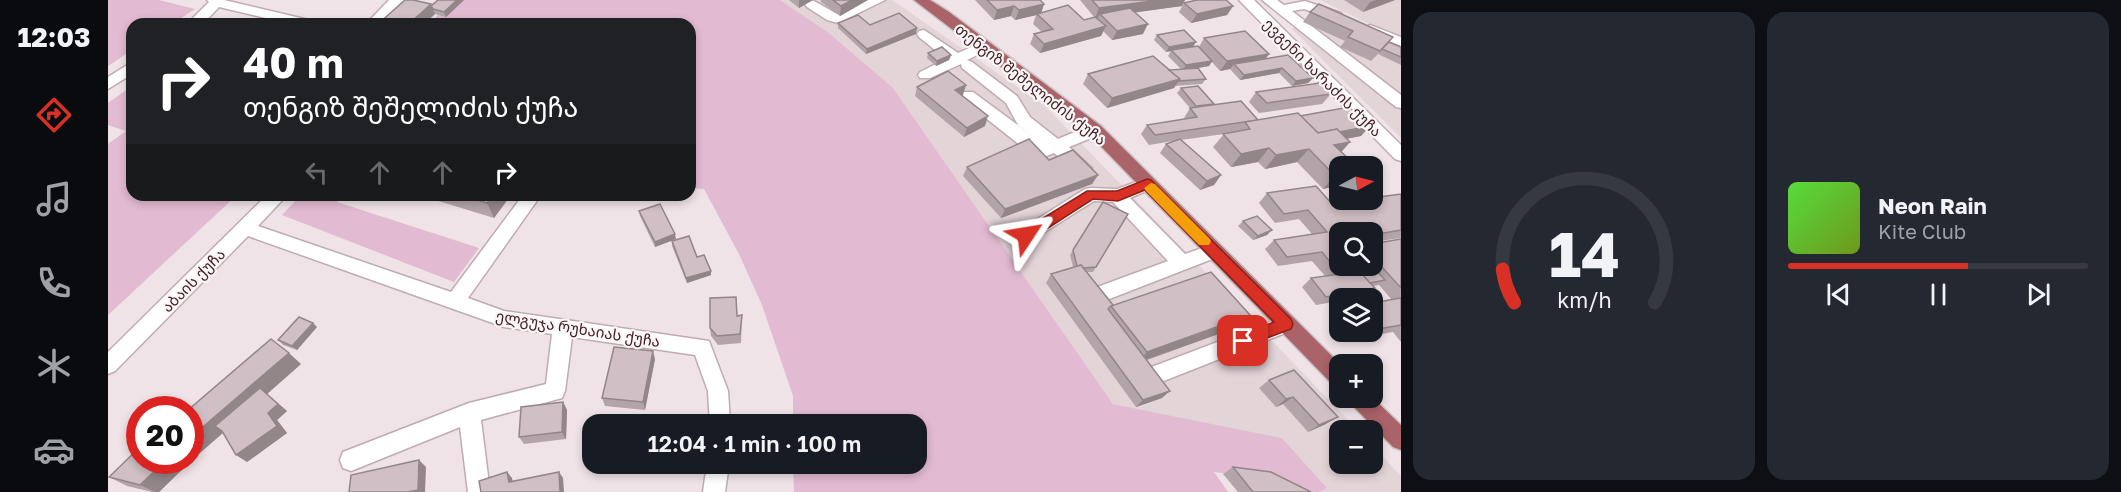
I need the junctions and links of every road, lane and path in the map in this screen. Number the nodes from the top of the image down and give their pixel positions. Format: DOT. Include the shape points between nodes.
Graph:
graph roads {
  1 [pos="397,0"];
  2 [pos="878,0"];
  3 [pos="921,0"];
  4 [pos="1246,0"];
  5 [pos="1269,0"];
  6 [pos="215,1"];
  7 [pos="242,4"];
  8 [pos="812,4"];
  9 [pos="1283,9"];
  10 [pos="202,18"];
  11 [pos="288,18"];
  12 [pos="379,18"];
  13 [pos="924,34"];
  14 [pos="1401,42"];
  15 [pos="985,46"];
  16 [pos="962,62"];
  17 [pos="126,72"];
  18 [pos="925,75"];
  19 [pos="108,84"];
  20 [pos="968,96"];
  21 [pos="1401,103"];
  22 [pos="1095,130"];
  23 [pos="1059,146"];
  24 [pos="1401,155"];
  25 [pos="1092,175"];
  26 [pos="1147,184"];
  27 [pos="1118,196"];
  28 [pos="272,201"];
  29 [pos="528,201"];
  30 [pos="244,228"];
  31 [pos="1026,235"];
  32 [pos="1214,251"];
  33 [pos="1182,263"];
  34 [pos="1099,295"];
  35 [pos="454,303"];
  36 [pos="1286,324"];
  37 [pos="563,327"];
  38 [pos="108,365"];
  39 [pos="1329,367"];
  40 [pos="1156,375"];
  41 [pos="1369,408"];
  42 [pos="469,413"];
  43 [pos="719,414"];
  44 [pos="1401,440"];
  45 [pos="351,460"];
  46 [pos="717,474"];
  47 [pos="479,492"];
  48 [pos="714,492"];
  1 -- 12 [label="street"];
  2 -- 8 [label="street" via="838,19"];
  3 -- 15 [label="main road, თენგიზ შეშელიძის ქუჩა"];
  4 -- 24 [label="street, ევგენი ხარაძის ქუჩა"];
  5 -- 9 [label="street"];
  6 -- 7 [label="street"];
  6 -- 10 [label="street"];
  7 -- 11 [label="street"];
  9 -- 14 [label="street" via="1305,5"];
  9 -- 21 [label="street"];
  13 -- 16 [label="street"];
  15 -- 16 [label="street"];
  15 -- 22 [label="main road, თენგიზ შეშელიძის ქუჩა"];
  16 -- 18 [label="street"];
  16 -- 23 [label="street" via="1012,100 1024,121"];
  17 -- 19 [label="street"];
  20 -- 23 [label="street" via="1038,149"];
  22 -- 23 [label="street"];
  22 -- 26 [label="main road, თენგიზ შეშელიძის ქუჩა"];
  23 -- 25 [label="street"];
  26 -- 27 [label="street"];
  26 -- 32 [label="main road, თენგიზ შეშელიძის ქუჩა"];
  27 -- 31 [label="street" via="1091,194"];
  27 -- 33 [label="street"];
  28 -- 30 [label="street, აბაის ქუჩა"];
  29 -- 35 [label="street"];
  30 -- 35 [label="street, ელგუჯა რუხაიას ქუჩა"];
  30 -- 38 [label="street, აბაის ქუჩა"];
  32 -- 33 [label="street"];
  32 -- 36 [label="main road, თენგიზ შეშელიძის ქუჩა"];
  33 -- 34 [label="street"];
  35 -- 37 [label="street, ელგუჯა რუხაიას ქუჩა" via="504,319"];
  36 -- 39 [label="main road, თენგიზ შეშელიძის ქუჩა"];
  36 -- 40 [label="street"];
  37 -- 42 [label="street" via="555,391"];
  37 -- 43 [label="street, ელგუჯა რუხაიას ქუჩა" via="702,347 718,391"];
  41 -- 44 [label="main road"];
  42 -- 45 [label="street"];
  42 -- 47 [label="street"];
  46 -- 48 [label="street"];
}
